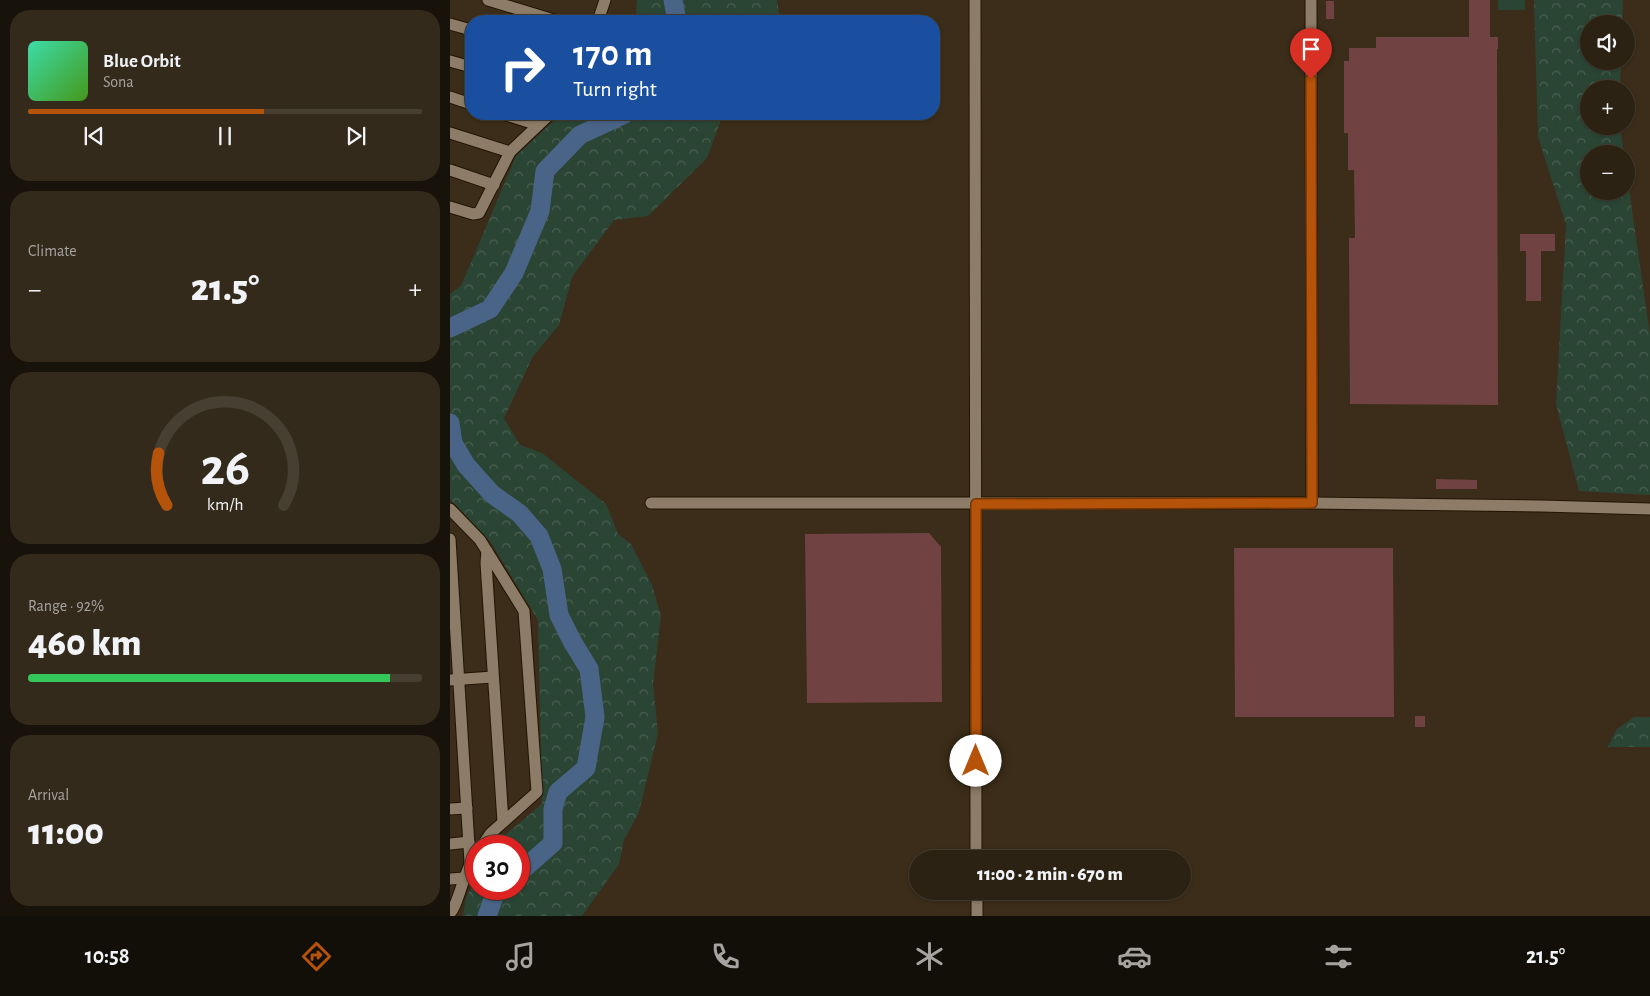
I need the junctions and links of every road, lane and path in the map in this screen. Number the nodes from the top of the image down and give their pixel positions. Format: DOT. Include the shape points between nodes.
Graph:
graph roads {
  1 [pos="488,0"];
  2 [pos="604,0"];
  3 [pos="975,0"];
  4 [pos="1311,0"];
  5 [pos="537,15"];
  6 [pos="600,15"];
  7 [pos="450,24"];
  8 [pos="465,28"];
  9 [pos="450,61"];
  10 [pos="465,65"];
  11 [pos="450,97"];
  12 [pos="465,102"];
  13 [pos="522,120"];
  14 [pos="543,120"];
  15 [pos="538,125"];
  16 [pos="450,133"];
  17 [pos="510,152"];
  18 [pos="450,170"];
  19 [pos="494,185"];
  20 [pos="450,206"];
  21 [pos="651,503"];
  22 [pos="1312,503"];
  23 [pos="976,504"];
  24 [pos="450,508"];
  25 [pos="1650,509"];
  26 [pos="450,539"];
  27 [pos="487,551"];
  28 [pos="493,677"];
  29 [pos="454,679"];
  30 [pos="467,808"];
  31 [pos="450,809"];
  32 [pos="503,822"];
  33 [pos="469,835"];
  34 [pos="490,835"];
  35 [pos="465,842"];
  36 [pos="450,844"];
  37 [pos="976,850"];
  38 [pos="464,878"];
  39 [pos="450,879"];
  40 [pos="976,900"];
  41 [pos="450,913"];
  42 [pos="976,916"];
  1 -- 5 [label="street"];
  2 -- 6 [label="street"];
  3 -- 23 [label="street"];
  4 -- 22 [label="street"];
  7 -- 8 [label="street"];
  9 -- 10 [label="street"];
  11 -- 12 [label="street"];
  13 -- 15 [label="street"];
  14 -- 15 [label="street"];
  15 -- 17 [label="street"];
  16 -- 17 [label="street"];
  17 -- 19 [label="street"];
  18 -- 19 [label="street"];
  19 -- 20 [label="street" via="479,213"];
  21 -- 23 [label="street"];
  22 -- 23 [label="street"];
  22 -- 25 [label="street"];
  23 -- 37 [label="street"];
  24 -- 27 [label="street"];
  26 -- 29 [label="street"];
  27 -- 28 [label="street"];
  27 -- 32 [label="street" via="524,611 537,792"];
  28 -- 29 [label="street"];
  28 -- 32 [label="street"];
  29 -- 30 [label="street"];
  30 -- 31 [label="street"];
  30 -- 33 [label="street"];
  32 -- 34 [label="street"];
  35 -- 36 [label="street"];
  38 -- 39 [label="street"];
  38 -- 41 [label="street" via="455,908"];
  40 -- 42 [label="street"];
}
